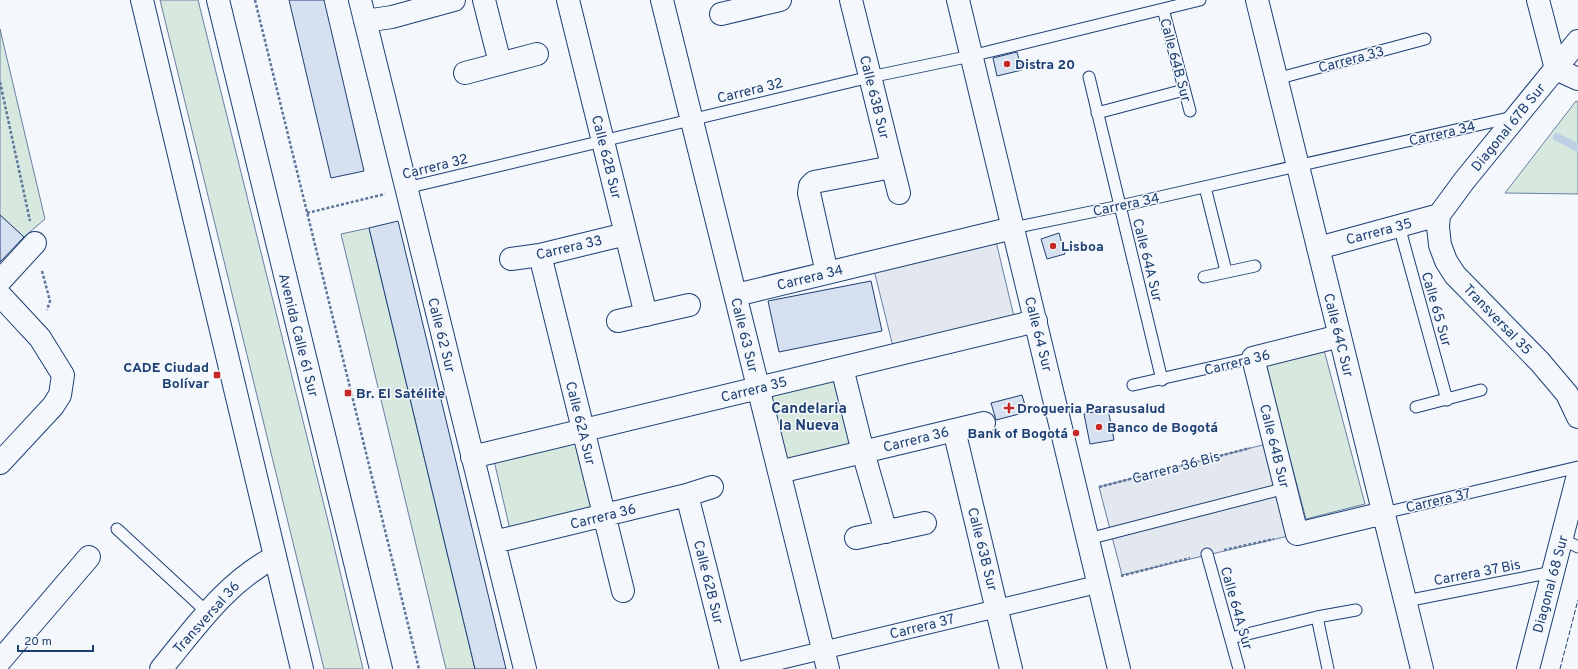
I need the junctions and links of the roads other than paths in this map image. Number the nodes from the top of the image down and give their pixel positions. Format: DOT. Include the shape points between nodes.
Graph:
graph roads {
  1 [pos="142,0"];
  2 [pos="218,0"];
  3 [pos="360,0"];
  4 [pos="454,0"];
  5 [pos="484,0"];
  6 [pos="568,0"];
  7 [pos="662,0"];
  8 [pos="851,0"];
  9 [pos="958,0"];
  10 [pos="1200,0"];
  11 [pos="1257,0"];
  12 [pos="1538,0"];
  13 [pos="768,1"];
  14 [pos="1163,9"];
  15 [pos="721,14"];
  16 [pos="365,21"];
  17 [pos="1425,39"];
  18 [pos="1578,41"];
  19 [pos="537,54"];
  20 [pos="971,56"];
  21 [pos="500,63"];
  22 [pos="1556,69"];
  23 [pos="465,73"];
  24 [pos="870,77"];
  25 [pos="1089,77"];
  26 [pos="1276,79"];
  27 [pos="1578,79"];
  28 [pos="1184,90"];
  29 [pos="1190,111"];
  30 [pos="1097,112"];
  31 [pos="1517,116"];
  32 [pos="692,120"];
  33 [pos="603,141"];
  34 [pos="1298,165"];
  35 [pos="892,167"];
  36 [pos="1205,186"];
  37 [pos="406,188"];
  38 [pos="899,193"];
  39 [pos="1120,206"];
  40 [pos="1440,215"];
  41 [pos="1399,226"];
  42 [pos="1013,228"];
  43 [pos="626,234"];
  44 [pos="35,243"];
  45 [pos="1318,248"];
  46 [pos="540,255"];
  47 [pos="511,259"];
  48 [pos="1255,266"];
  49 [pos="1226,271"];
  50 [pos="827,273"];
  51 [pos="1204,277"];
  52 [pos="0,281"];
  53 [pos="0,295"];
  54 [pos="736,295"];
  55 [pos="689,305"];
  56 [pos="646,315"];
  57 [pos="618,321"];
  58 [pos="1036,321"];
  59 [pos="1340,336"];
  60 [pos="1253,358"];
  61 [pos="842,368"];
  62 [pos="1162,380"];
  63 [pos="1133,385"];
  64 [pos="758,388"];
  65 [pos="1481,390"];
  66 [pos="1447,400"];
  67 [pos="1416,407"];
  68 [pos="1578,417"];
  69 [pos="984,423"];
  70 [pos="583,430"];
  71 [pos="954,430"];
  72 [pos="863,452"];
  73 [pos="472,457"];
  74 [pos="0,463"];
  75 [pos="1578,467"];
  76 [pos="779,472"];
  77 [pos="1578,475"];
  78 [pos="712,487"];
  79 [pos="1286,488"];
  80 [pos="687,495"];
  81 [pos="1384,513"];
  82 [pos="604,515"];
  83 [pos="926,524"];
  84 [pos="117,529"];
  85 [pos="886,532"];
  86 [pos="1297,534"];
  87 [pos="856,538"];
  88 [pos="1088,539"];
  89 [pos="494,542"];
  90 [pos="1570,543"];
  91 [pos="1207,554"];
  92 [pos="89,557"];
  93 [pos="275,557"];
  94 [pos="1553,572"];
  95 [pos="1099,584"];
  96 [pos="623,591"];
  97 [pos="1406,601"];
  98 [pos="998,608"];
  99 [pos="1356,610"];
  100 [pos="208,613"];
  101 [pos="1317,617"];
  102 [pos="1231,638"];
  103 [pos="826,660"];
  104 [pos="0,661"];
  105 [pos="161,669"];
  106 [pos="302,669"];
  107 [pos="381,669"];
  108 [pos="525,669"];
  109 [pos="731,669"];
  110 [pos="745,669"];
  111 [pos="1011,669"];
  112 [pos="1120,669"];
  113 [pos="1239,669"];
  114 [pos="1328,669"];
  115 [pos="1422,669"];
  116 [pos="1528,669"];
  1 -- 93 [label="street"];
  2 -- 107 [label="street, Avenida Calle 61 Sur"];
  3 -- 16 [label="street, Calle 62 Sur"];
  4 -- 16 [label="street" via="392,17"];
  5 -- 21 [label="street"];
  6 -- 33 [label="street, Calle 62B Sur"];
  7 -- 32 [label="street, Calle 63 Sur"];
  8 -- 24 [label="street, Calle 63B Sur"];
  9 -- 20 [label="street, Calle 64 Sur"];
  10 -- 14 [label="lane, Carrera 32"];
  11 -- 26 [label="street, Calle 64C Sur"];
  12 -- 22 [label="street"];
  13 -- 15 [label="street"];
  14 -- 20 [label="lane, Carrera 32"];
  14 -- 28 [label="lane, Calle 64B Sur"];
  16 -- 37 [label="street, Calle 62 Sur"];
  17 -- 26 [label="lane, Carrera 33"];
  18 -- 22 [label="street, Diagonal 67B Sur"];
  19 -- 21 [label="street"];
  20 -- 24 [label="lane, Carrera 32"];
  20 -- 42 [label="street, Calle 64 Sur"];
  21 -- 23 [label="street"];
  22 -- 27 [label="street"];
  22 -- 31 [label="street, Diagonal 67B Sur"];
  24 -- 32 [label="lane, Carrera 32"];
  24 -- 35 [label="street, Calle 63B Sur"];
  25 -- 30 [label="lane, Calle 64A Sur"];
  26 -- 34 [label="street, Calle 64C Sur"];
  28 -- 29 [label="lane, Calle 64B Sur"];
  28 -- 30 [label="lane"];
  30 -- 39 [label="lane, Calle 64A Sur"];
  31 -- 34 [label="lane, Carrera 34"];
  31 -- 40 [label="street, Diagonal 67B Sur"];
  32 -- 33 [label="lane, Carrera 32"];
  32 -- 54 [label="street, Calle 63 Sur"];
  33 -- 37 [label="lane, Carrera 32"];
  33 -- 43 [label="street, Calle 62B Sur"];
  34 -- 36 [label="lane, Carrera 34"];
  34 -- 45 [label="street, Calle 64C Sur"];
  35 -- 38 [label="street, Calle 63B Sur"];
  35 -- 50 [label="street" via="814,182 810,186 809,193"];
  36 -- 39 [label="lane, Carrera 34"];
  36 -- 49 [label="lane"];
  37 -- 73 [label="street, Calle 62 Sur"];
  39 -- 42 [label="lane, Carrera 34"];
  39 -- 62 [label="lane, Calle 64A Sur"];
  40 -- 41 [label="street, Carrera 35"];
  40 -- 68 [label="street, Transversal 35" via="1440,245 1455,275 1540,362 1567,394"];
  41 -- 45 [label="street, Carrera 35"];
  41 -- 66 [label="lane, Calle 65 Sur"];
  42 -- 50 [label="street, Carrera 34"];
  42 -- 58 [label="street, Calle 64 Sur"];
  43 -- 46 [label="street, Carrera 33"];
  43 -- 56 [label="street, Calle 62B Sur"];
  44 -- 52 [label="street"];
  45 -- 59 [label="street, Calle 64C Sur"];
  46 -- 47 [label="street, Carrera 33"];
  46 -- 70 [label="street, Calle 62A Sur"];
  48 -- 49 [label="lane"];
  49 -- 51 [label="lane"];
  50 -- 54 [label="street, Carrera 34"];
  53 -- 74 [label="street" via="40,338 63,375 60,395 53,406"];
  54 -- 64 [label="street, Calle 63 Sur"];
  55 -- 56 [label="street"];
  56 -- 57 [label="street"];
  58 -- 61 [label="street, Carrera 35"];
  58 -- 88 [label="street, Calle 64 Sur"];
  59 -- 60 [label="street, Carrera 36"];
  59 -- 81 [label="street, Calle 64C Sur"];
  60 -- 62 [label="lane, Carrera 36"];
  60 -- 79 [label="street, Calle 64B Sur"];
  61 -- 64 [label="street, Carrera 35"];
  61 -- 72 [label="street"];
  62 -- 63 [label="lane, Carrera 36"];
  64 -- 70 [label="street, Carrera 35"];
  64 -- 76 [label="street, Calle 63 Sur"];
  65 -- 66 [label="lane"];
  66 -- 67 [label="lane"];
  69 -- 71 [label="street, Carrera 36"];
  70 -- 73 [label="street, Carrera 35"];
  70 -- 82 [label="street, Calle 62A Sur"];
  71 -- 72 [label="street, Carrera 36"];
  71 -- 98 [label="street, Calle 63B Sur"];
  72 -- 76 [label="street, Carrera 36"];
  72 -- 85 [label="street"];
  73 -- 89 [label="street, Calle 62 Sur"];
  75 -- 81 [label="lane, Carrera 37"];
  76 -- 103 [label="street, Calle 63 Sur"];
  77 -- 90 [label="street, Diagonal 68 Sur"];
  78 -- 80 [label="street, Carrera 36"];
  79 -- 86 [label="street, Calle 64B Sur"];
  79 -- 88 [label="lane"];
  80 -- 82 [label="street, Carrera 36"];
  80 -- 109 [label="street, Calle 62B Sur"];
  81 -- 86 [label="street, Carrera 37"];
  81 -- 97 [label="street, Calle 64C Sur"];
  82 -- 89 [label="street, Carrera 36"];
  82 -- 96 [label="street, Calle 62A Sur"];
  83 -- 85 [label="street"];
  84 -- 100 [label="lane"];
  85 -- 87 [label="street"];
  88 -- 95 [label="street, Calle 64 Sur"];
  89 -- 108 [label="street, Calle 62 Sur"];
  90 -- 94 [label="street, Diagonal 68 Sur"];
  91 -- 102 [label="lane, Calle 64A Sur"];
  92 -- 104 [label="street"];
  93 -- 100 [label="street, Transversal 36" via="240,578"];
  93 -- 106 [label="street"];
  94 -- 97 [label="lane, Carrera 37 Bis"];
  94 -- 116 [label="street, Diagonal 68 Sur"];
  95 -- 98 [label="street, Carrera 37"];
  95 -- 112 [label="street, Calle 64 Sur"];
  97 -- 115 [label="street, Calle 64C Sur"];
  98 -- 103 [label="street, Carrera 37"];
  98 -- 111 [label="street, Calle 63B Sur"];
  99 -- 101 [label="lane"];
  100 -- 105 [label="street, Transversal 36"];
  101 -- 102 [label="lane"];
  101 -- 114 [label="lane"];
  102 -- 113 [label="lane, Calle 64A Sur"];
  103 -- 110 [label="street, Carrera 37"];
}
